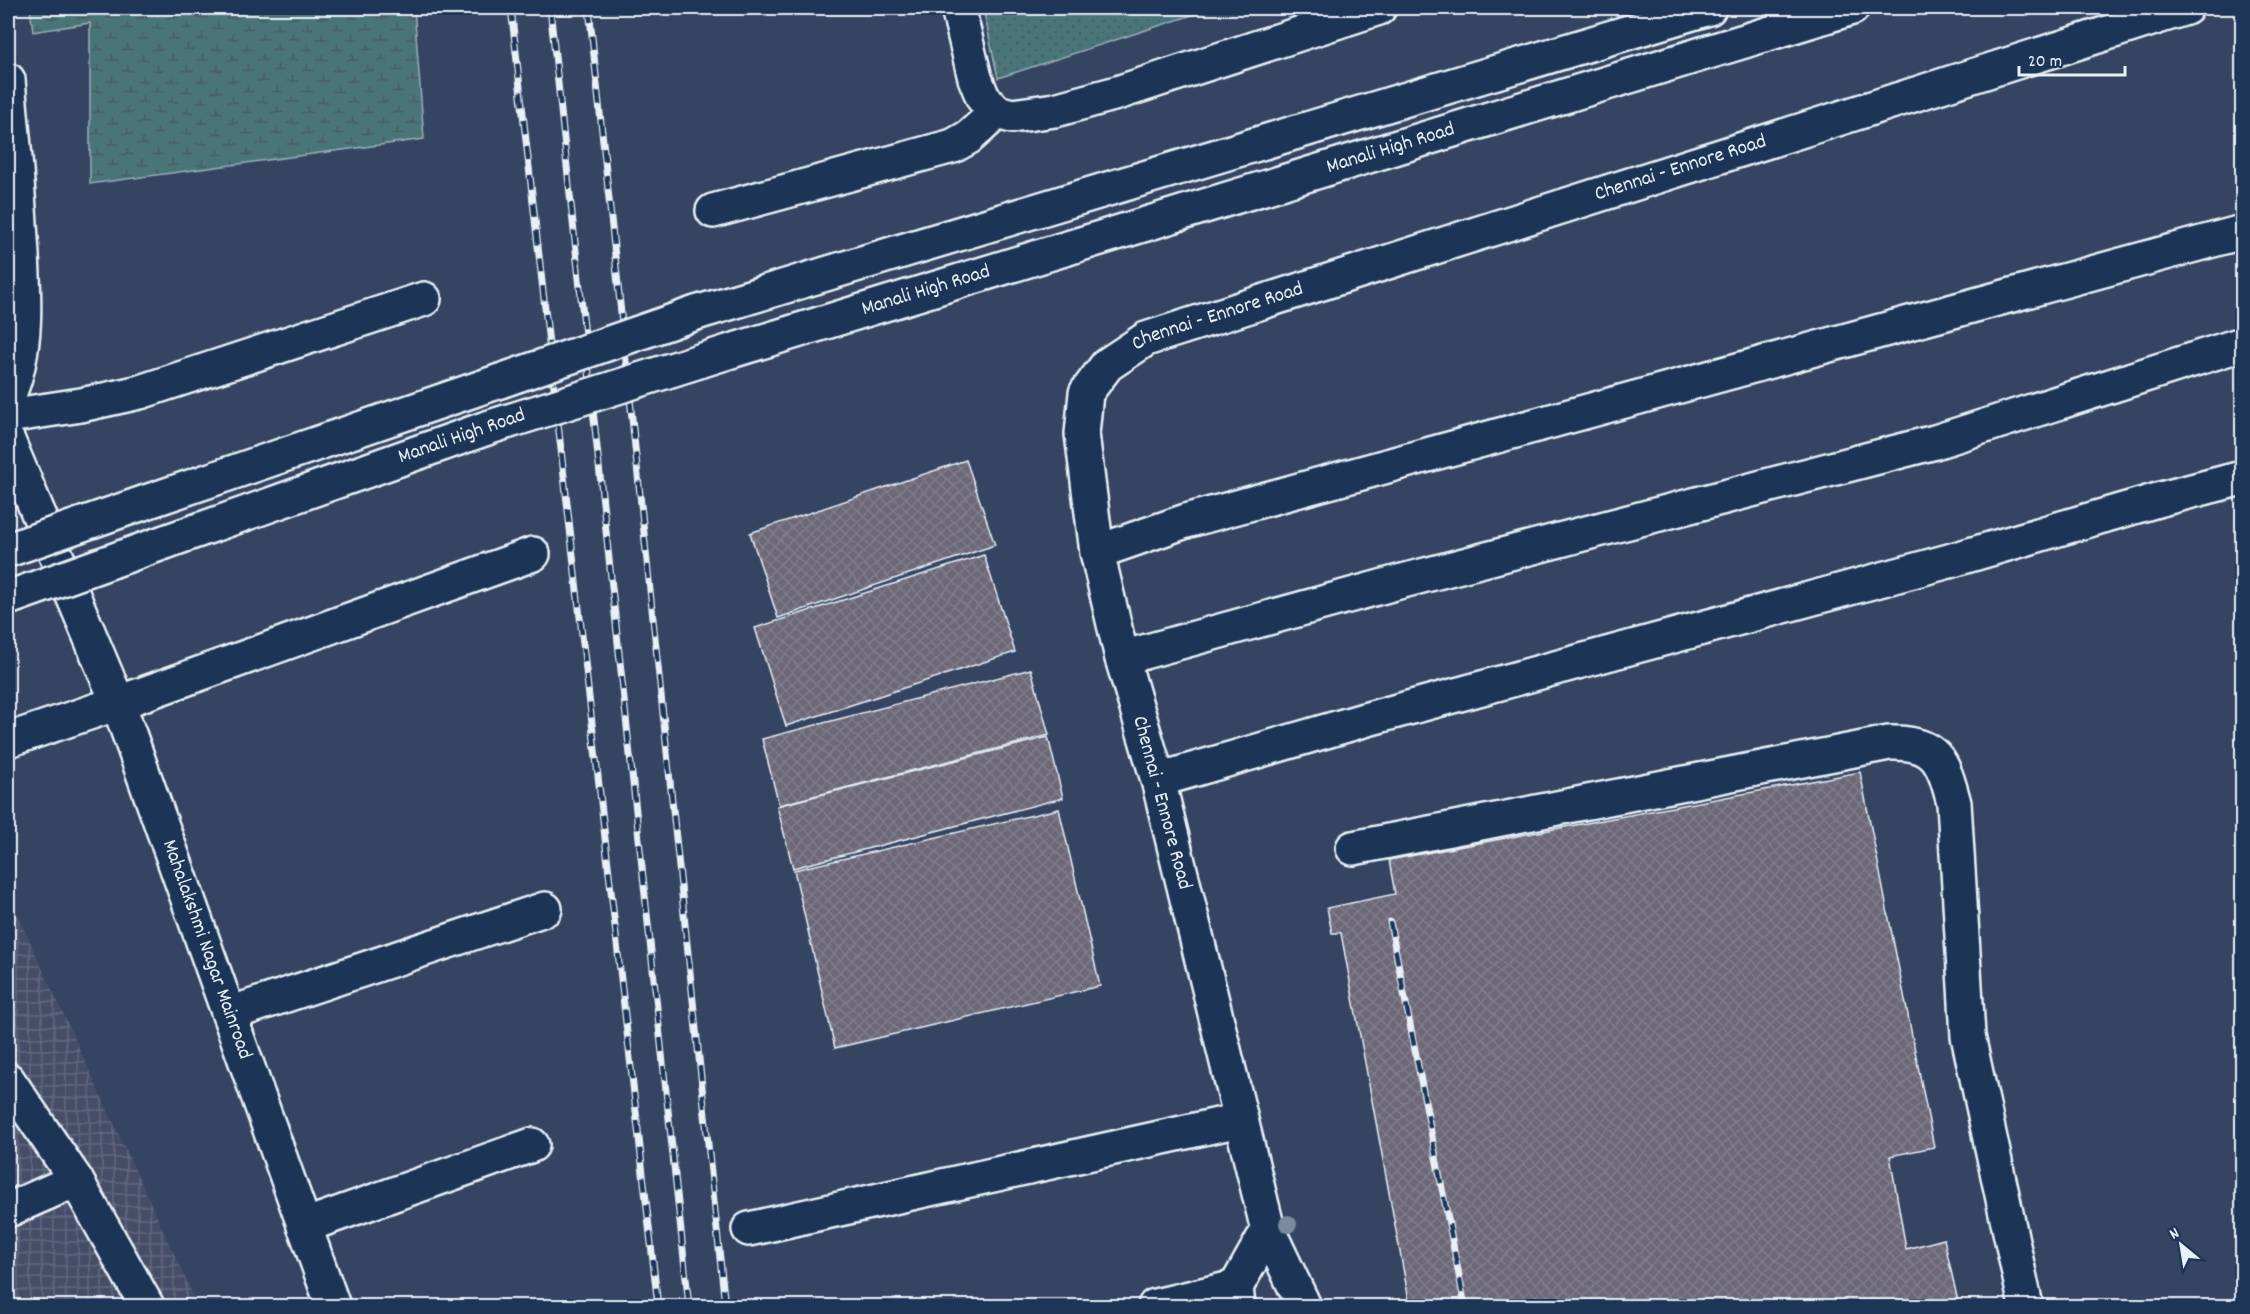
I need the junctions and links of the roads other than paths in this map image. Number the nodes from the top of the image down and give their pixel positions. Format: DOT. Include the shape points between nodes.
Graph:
graph roads {
  1 [pos="958,8"];
  2 [pos="1379,8"];
  3 [pos="1709,8"];
  4 [pos="1852,8"];
  5 [pos="2186,8"];
  6 [pos="8,80"];
  7 [pos="997,112"];
  8 [pos="713,211"];
  9 [pos="2242,232"];
  10 [pos="424,299"];
  11 [pos="2242,344"];
  12 [pos="8,396"];
  13 [pos="8,416"];
  14 [pos="8,441"];
  15 [pos="2242,478"];
  16 [pos="8,550"];
  17 [pos="1097,552"];
  18 [pos="533,554"];
  19 [pos="8,598"];
  20 [pos="1122,658"];
  21 [pos="118,703"];
  22 [pos="8,740"];
  23 [pos="1158,780"];
  24 [pos="1353,849"];
  25 [pos="545,909"];
  26 [pos="229,1014"];
  27 [pos="8,1080"];
  28 [pos="1240,1120"];
  29 [pos="532,1145"];
  30 [pos="76,1180"];
  31 [pos="8,1210"];
  32 [pos="304,1226"];
  33 [pos="749,1229"];
  34 [pos="1268,1230"];
  35 [pos="1237,1297"];
  36 [pos="147,1306"];
  37 [pos="333,1306"];
  38 [pos="1155,1306"];
  39 [pos="1304,1306"];
  40 [pos="2026,1306"];
  1 -- 7 [label="street" via="982,98"];
  2 -- 7 [label="street" via="1097,99 1031,114 1012,116"];
  3 -- 16 [label="street, Manali High Road, bridge" via="696,313"];
  4 -- 19 [label="street, Manali High Road, bridge" via="487,428"];
  5 -- 17 [label="street, Chennai - Ennore Road" via="1146,339 1107,365 1086,393 1082,434"];
  6 -- 12 [label="street" via="23,269 22,336 15,381"];
  7 -- 8 [label="street" via="953,146"];
  9 -- 17 [label="street" via="1186,521"];
  10 -- 13 [label="street" via="140,392"];
  11 -- 20 [label="street" via="1935,442"];
  14 -- 21 [label="street, Mahalakshmi Nagar Mainroad"];
  15 -- 23 [label="street"];
  17 -- 20 [label="street, Chennai - Ennore Road"];
  18 -- 21 [label="street"];
  20 -- 23 [label="street, Chennai - Ennore Road"];
  21 -- 22 [label="street"];
  21 -- 26 [label="street, Mahalakshmi Nagar Mainroad"];
  23 -- 28 [label="street, Chennai - Ennore Road"];
  24 -- 40 [label="street" via="1889,743 1910,742 1930,750 1946,771 1954,803 1968,1036"];
  25 -- 26 [label="street"];
  26 -- 32 [label="street, Mahalakshmi Nagar Mainroad"];
  27 -- 30 [label="street"];
  28 -- 33 [label="street"];
  28 -- 34 [label="street, Chennai - Ennore Road"];
  29 -- 32 [label="street"];
  30 -- 31 [label="street"];
  30 -- 36 [label="street"];
  32 -- 37 [label="street, Mahalakshmi Nagar Mainroad"];
  34 -- 35 [label="street"];
  34 -- 39 [label="street, Chennai - Ennore Road"];
  35 -- 38 [label="street"];
}
